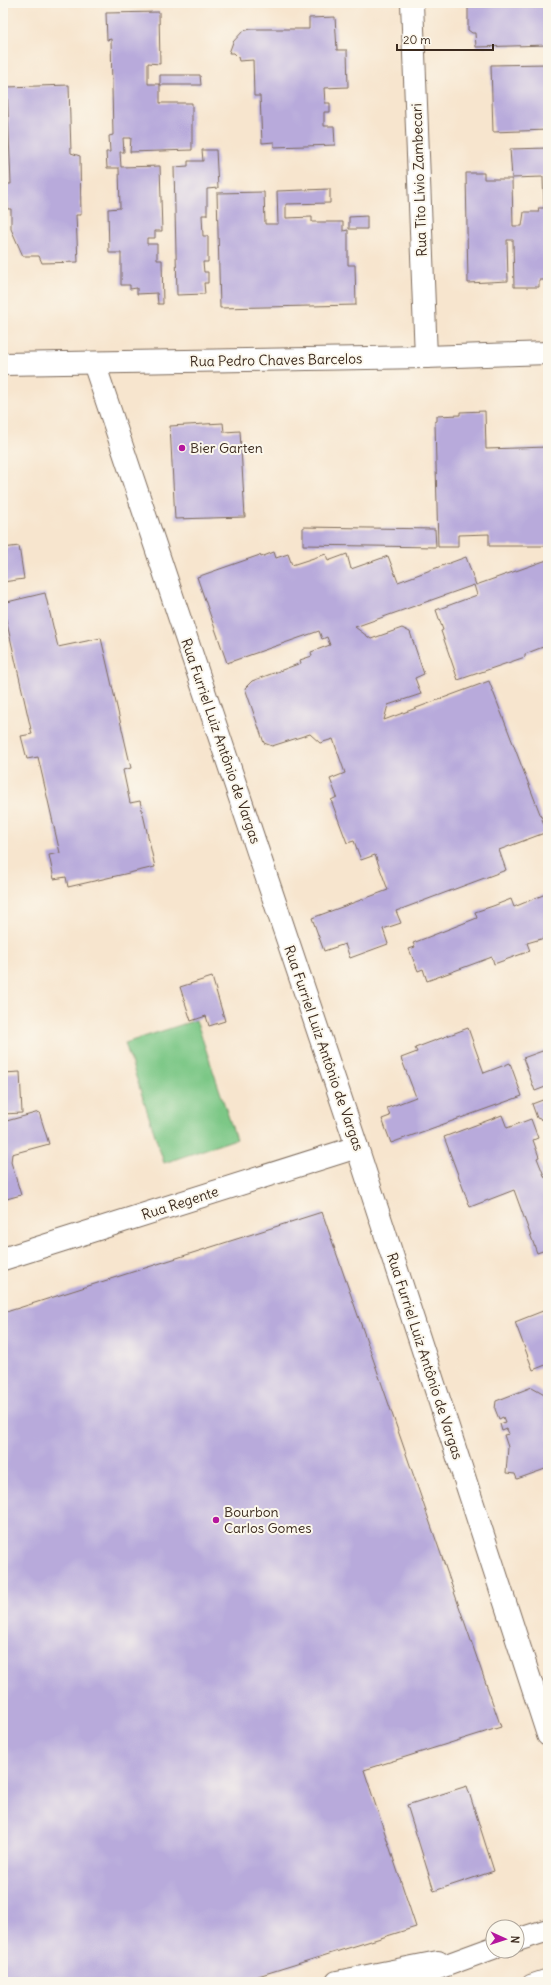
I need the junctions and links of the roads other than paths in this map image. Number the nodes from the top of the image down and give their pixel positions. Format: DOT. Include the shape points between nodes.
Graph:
graph roads {
  1 [pos="412,3"];
  2 [pos="548,353"];
  3 [pos="426,357"];
  4 [pos="94,363"];
  5 [pos="3,364"];
  6 [pos="357,1147"];
  7 [pos="3,1259"];
  8 [pos="548,1735"];
  9 [pos="548,1930"];
  10 [pos="525,1937"];
  11 [pos="485,1951"];
  12 [pos="548,1976"];
  13 [pos="336,1982"];
  14 [pos="400,1982"];
  15 [pos="530,1982"];
  1 -- 3 [label="street, Rua Tito Lívio Zambecari"];
  2 -- 3 [label="street, Rua Pedro Chaves Barcelos"];
  3 -- 4 [label="street, Rua Pedro Chaves Barcelos"];
  4 -- 5 [label="street, Rua Pedro Chaves Barcelos"];
  4 -- 6 [label="street, Rua Furriel Luiz Antônio de Vargas"];
  6 -- 7 [label="street, Rua Regente"];
  6 -- 8 [label="street, Rua Furriel Luiz Antônio de Vargas"];
  9 -- 10 [label="street"];
  11 -- 13 [label="street"];
  11 -- 14 [label="street"];
  12 -- 15 [label="lane"];
}
